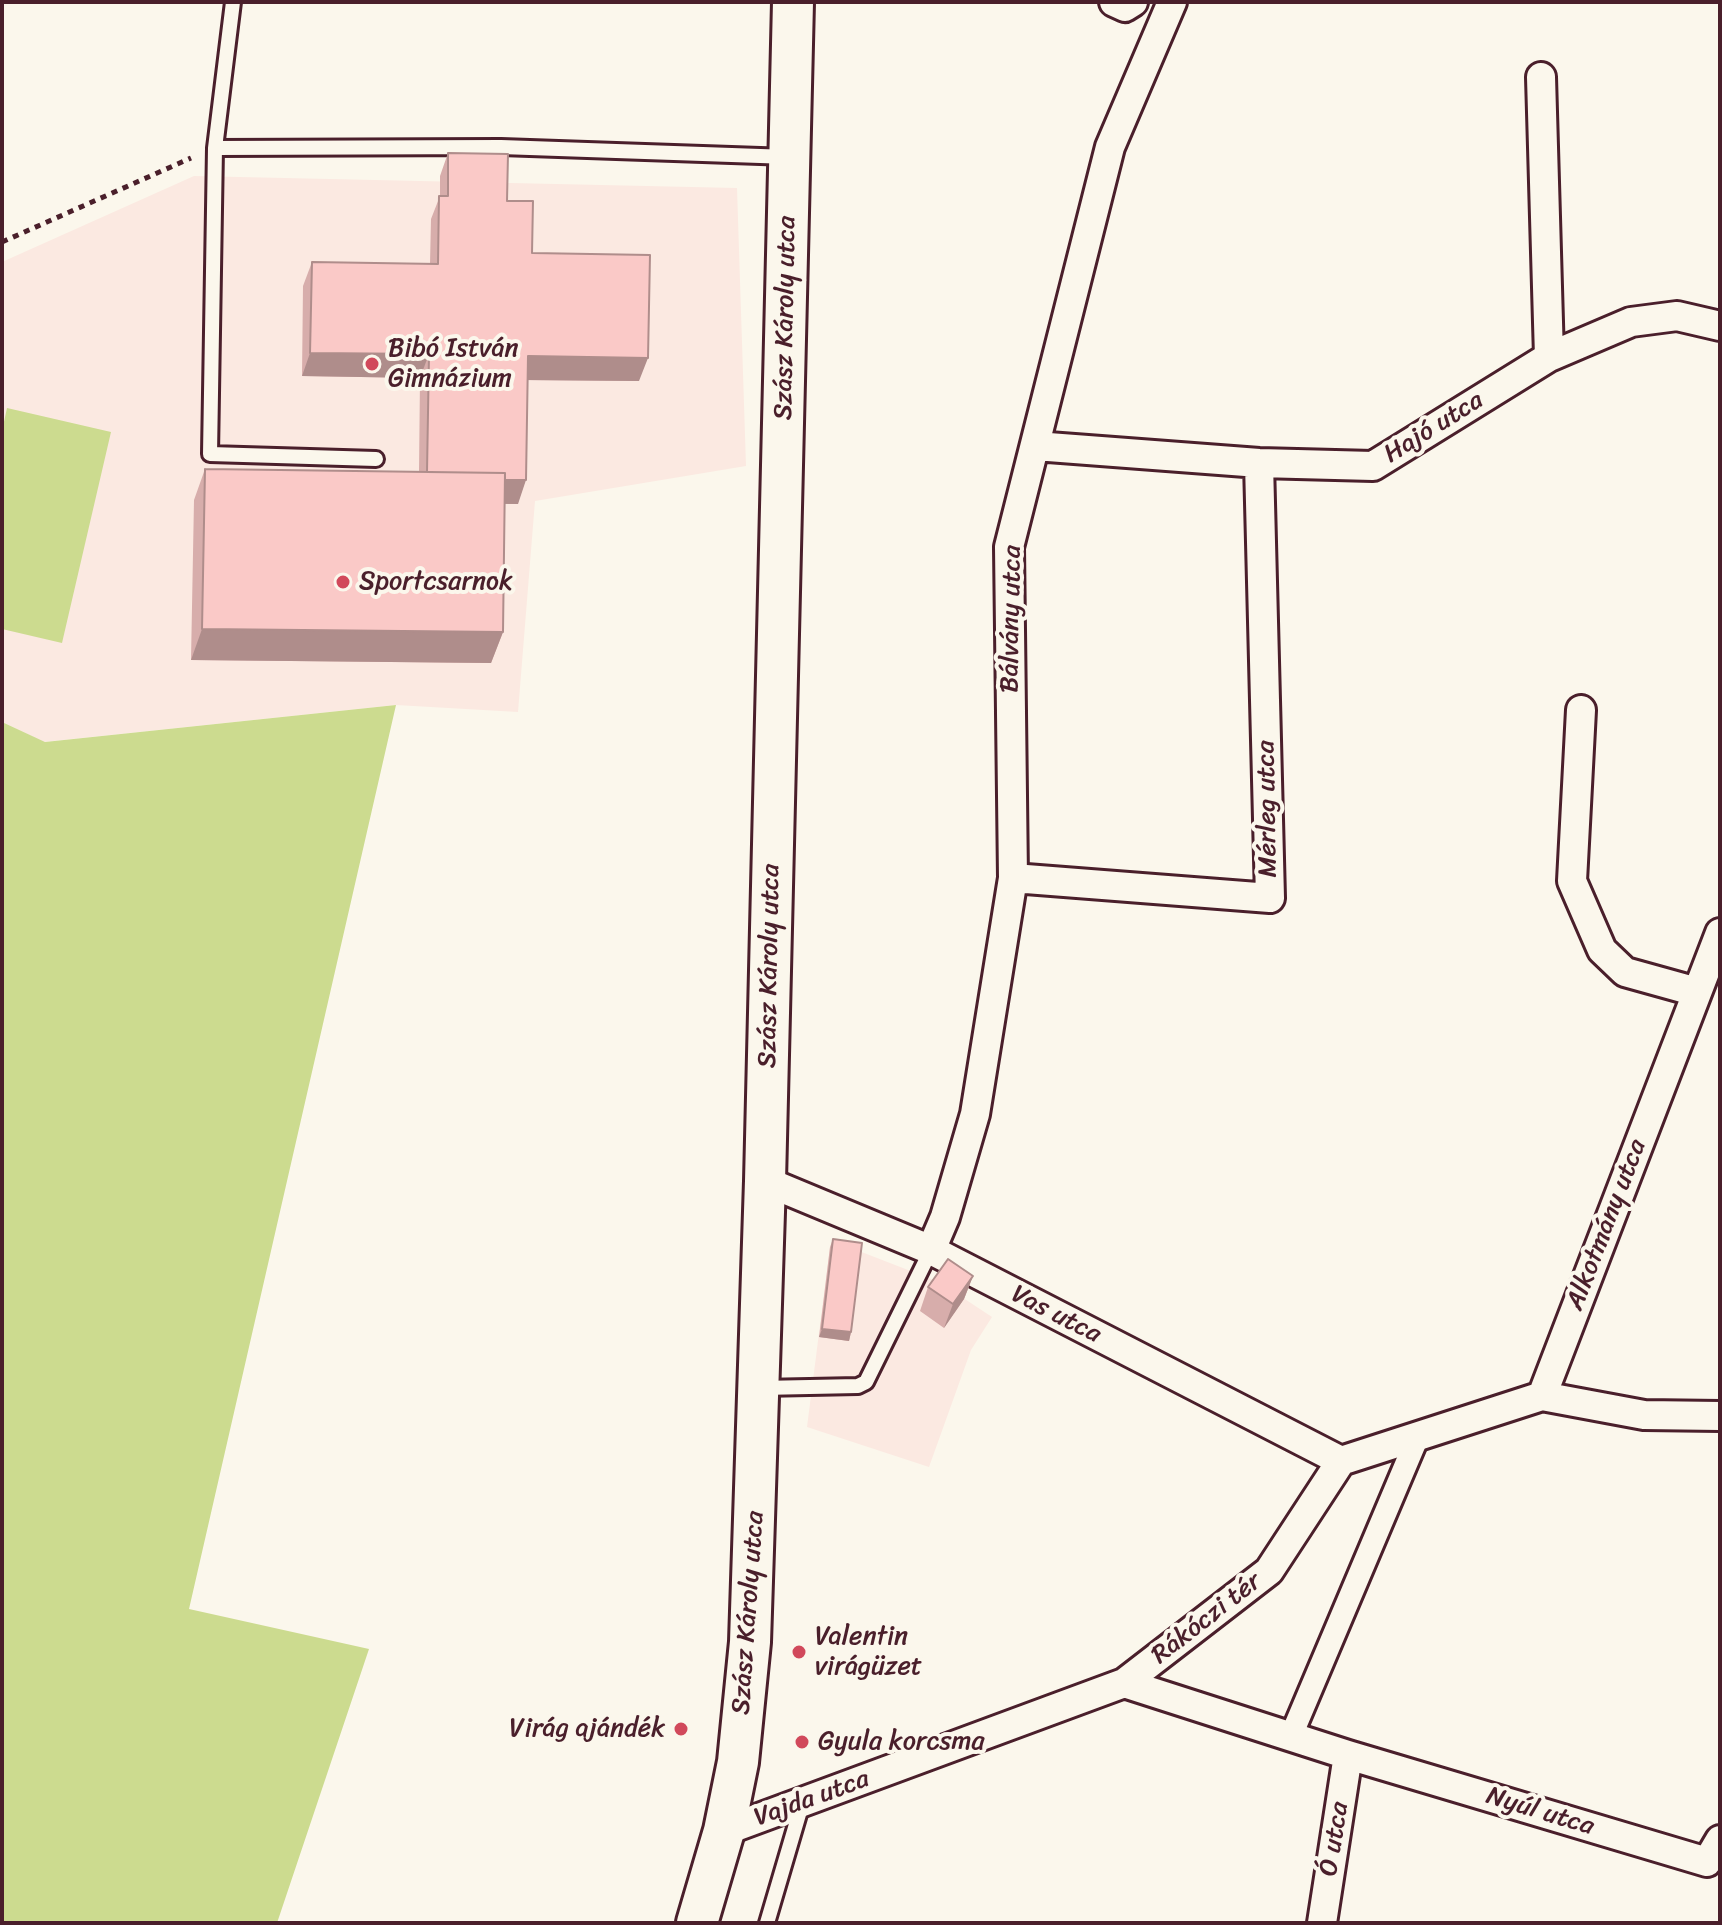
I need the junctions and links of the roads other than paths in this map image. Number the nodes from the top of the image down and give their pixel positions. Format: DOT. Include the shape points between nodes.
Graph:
graph roads {
  1 [pos="233,2"];
  2 [pos="793,2"];
  3 [pos="1114,2"];
  4 [pos="1133,2"];
  5 [pos="1172,2"];
  6 [pos="1541,77"];
  7 [pos="215,148"];
  8 [pos="789,157"];
  9 [pos="1720,326"];
  10 [pos="1549,357"];
  11 [pos="1035,446"];
  12 [pos="376,459"];
  13 [pos="1259,463"];
  14 [pos="1581,710"];
  15 [pos="1013,878"];
  16 [pos="1720,933"];
  17 [pos="1697,992"];
  18 [pos="765,1181"];
  19 [pos="931,1250"];
  20 [pos="760,1388"];
  21 [pos="1542,1396"];
  22 [pos="1720,1416"];
  23 [pos="1418,1436"];
  24 [pos="1341,1461"];
  25 [pos="1124,1683"];
  26 [pos="1291,1736"];
  27 [pos="1348,1755"];
  28 [pos="802,1804"];
  29 [pos="724,1831"];
  30 [pos="1720,1840"];
  31 [pos="697,1923"];
  32 [pos="767,1923"];
  33 [pos="1322,1923"];
  1 -- 7 [label="lane"];
  2 -- 8 [label="main road, Szász Károly utca"];
  3 -- 4 [label="street" via="1125,7"];
  5 -- 11 [label="street, Bálvány utca" via="1110,147"];
  6 -- 10 [label="street"];
  7 -- 8 [label="lane" via="501,147"];
  7 -- 12 [label="lane" via="210,454"];
  8 -- 18 [label="main road, Szász Károly utca"];
  9 -- 10 [label="street, Hajó utca" via="1677,316 1631,322"];
  10 -- 13 [label="street, Hajó utca" via="1373,466"];
  11 -- 13 [label="street, Hajó utca"];
  11 -- 15 [label="street, Bálvány utca" via="1009,547"];
  13 -- 15 [label="street, Mérleg utca" via="1270,898"];
  14 -- 17 [label="street" via="1572,881 1602,950 1625,972"];
  15 -- 19 [label="street, Bálvány utca" via="975,1114"];
  16 -- 17 [label="street, Alkotmány utca"];
  17 -- 21 [label="street, Alkotmány utca"];
  18 -- 19 [label="street, Vas utca"];
  18 -- 20 [label="main road, Szász Károly utca"];
  19 -- 20 [label="lane" via="866,1382"];
  19 -- 24 [label="street, Vas utca"];
  20 -- 29 [label="main road, Szász Károly utca" via="750,1642 738,1762"];
  21 -- 22 [label="street" via="1644,1415"];
  21 -- 23 [label="street"];
  23 -- 24 [label="street"];
  23 -- 26 [label="street"];
  24 -- 25 [label="street, Rákóczi tér" via="1269,1571"];
  25 -- 26 [label="street, Rákóczi tér"];
  25 -- 28 [label="street, Vajda utca"];
  26 -- 27 [label="street, Rákóczi tér"];
  27 -- 30 [label="street, Nyúl utca" via="1707,1862"];
  27 -- 33 [label="street, Ó utca"];
  28 -- 29 [label="street, Vajda utca"];
  28 -- 32 [label="lane"];
  29 -- 31 [label="main road, Szász Károly utca"];
}
